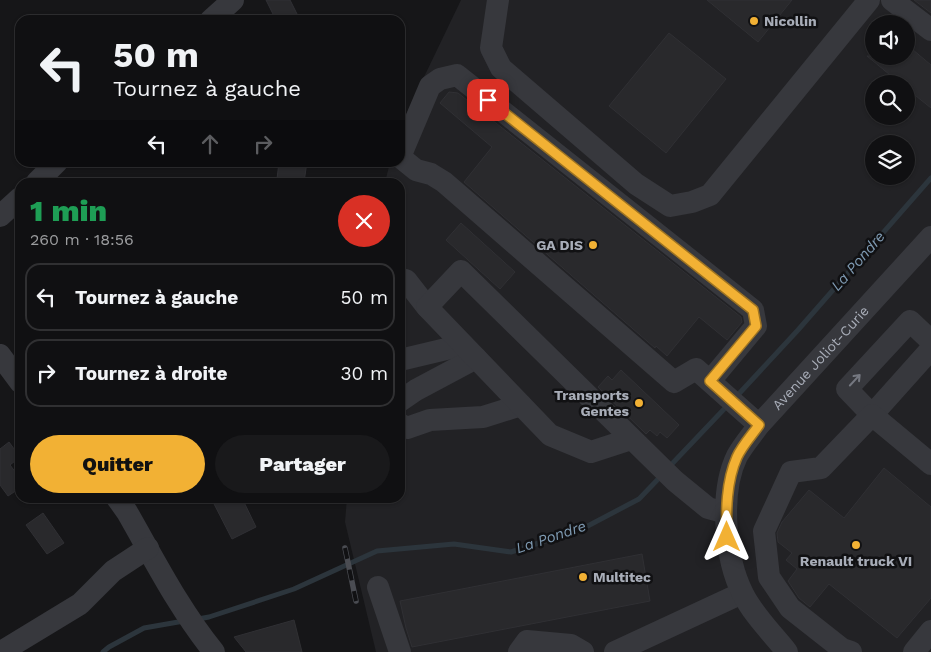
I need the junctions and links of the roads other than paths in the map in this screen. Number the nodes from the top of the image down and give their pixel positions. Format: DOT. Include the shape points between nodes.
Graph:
graph roads {
  1 [pos="233,0"];
  2 [pos="498,0"];
  3 [pos="869,0"];
  4 [pos="892,0"];
  5 [pos="216,15"];
  6 [pos="931,30"];
  7 [pos="405,145"];
  8 [pos="405,161"];
  9 [pos="52,167"];
  10 [pos="41,178"];
  11 [pos="15,202"];
  12 [pos="0,216"];
  13 [pos="927,250"];
  14 [pos="405,280"];
  15 [pos="427,307"];
  16 [pos="931,341"];
  17 [pos="931,349"];
  18 [pos="470,351"];
  19 [pos="0,355"];
  20 [pos="405,359"];
  21 [pos="15,375"];
  22 [pos="717,388"];
  23 [pos="405,398"];
  24 [pos="521,405"];
  25 [pos="872,415"];
  26 [pos="752,419"];
  27 [pos="405,427"];
  28 [pos="631,438"];
  29 [pos="931,464"];
  30 [pos="121,503"];
  31 [pos="726,513"];
  32 [pos="148,548"];
  33 [pos="378,587"];
  34 [pos="742,593"];
  35 [pos="931,631"];
  36 [pos="844,651"];
  37 [pos="1,652"];
  38 [pos="214,652"];
  39 [pos="400,652"];
  40 [pos="519,652"];
  41 [pos="583,652"];
  42 [pos="615,652"];
  43 [pos="787,652"];
  44 [pos="914,652"];
  1 -- 5 [label="street"];
  2 -- 3 [label="street" via="492,48 501,68 636,184 670,206 710,195"];
  4 -- 6 [label="street"];
  7 -- 22 [label="street" via="430,86 440,79 457,75 753,310 756,326"];
  8 -- 22 [label="street" via="416,170 444,182 674,382 696,369"];
  9 -- 10 [label="street"];
  11 -- 12 [label="street"];
  13 -- 26 [label="street, Avenue Joliot-Curie"];
  14 -- 15 [label="street"];
  15 -- 18 [label="street"];
  15 -- 28 [label="street" via="461,271"];
  25 -- 16 [label="street, one-way" via="847,389 910,321"];
  17 -- 25 [label="street"];
  18 -- 20 [label="street"];
  18 -- 23 [label="street"];
  18 -- 24 [label="street"];
  19 -- 21 [label="street"];
  22 -- 26 [label="street"];
  24 -- 27 [label="street" via="483,417 430,420"];
  24 -- 28 [label="street" via="550,435 591,452"];
  25 -- 29 [label="street"];
  25 -- 36 [label="street" via="821,468 791,472 764,531 769,577 790,608"];
  26 -- 31 [label="street, Avenue Joliot-Curie" via="729,484"];
  28 -- 31 [label="street" via="708,508"];
  30 -- 32 [label="street"];
  31 -- 34 [label="street, Avenue Joliot-Curie" via="727,537"];
  32 -- 37 [label="street" via="113,571 80,604"];
  32 -- 38 [label="street" via="180,604"];
  33 -- 39 [label="street"];
  34 -- 42 [label="street"];
  34 -- 43 [label="street, Avenue Joliot-Curie"];
  35 -- 44 [label="street"];
  40 -- 41 [label="street" via="527,641 571,645"];
}
